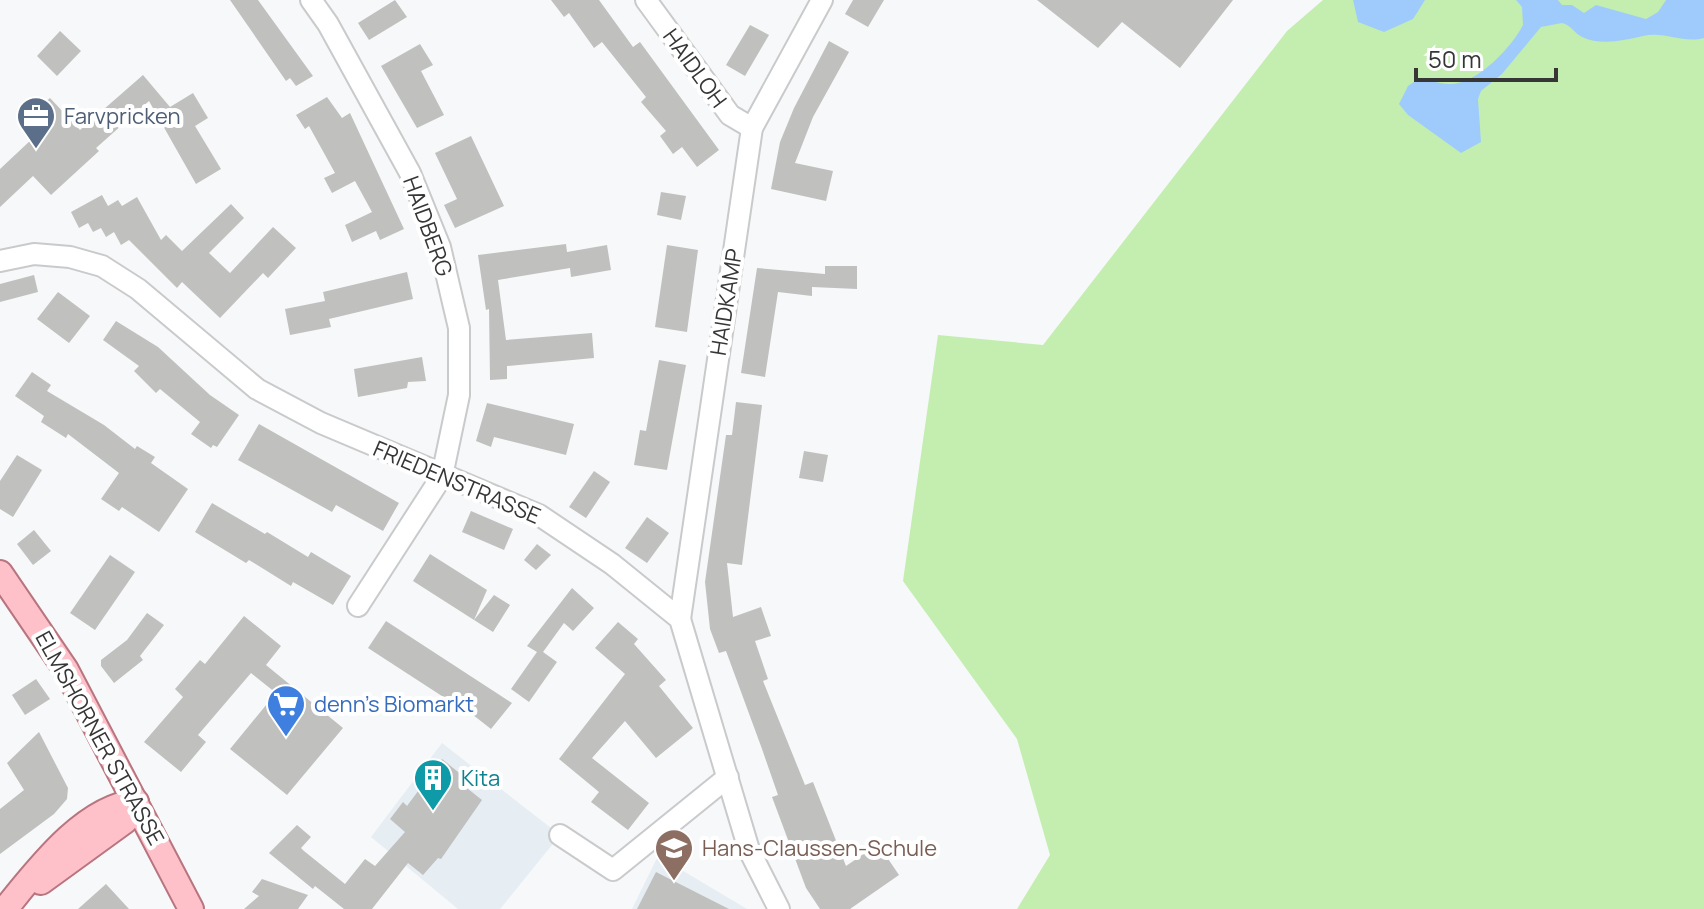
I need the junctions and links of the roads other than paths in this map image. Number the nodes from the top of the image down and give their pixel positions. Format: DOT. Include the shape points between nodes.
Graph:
graph roads {
  1 [pos="311,0"];
  2 [pos="646,0"];
  3 [pos="822,0"];
  4 [pos="752,128"];
  5 [pos="0,261"];
  6 [pos="442,476"];
  7 [pos="0,573"];
  8 [pos="358,606"];
  9 [pos="680,619"];
  10 [pos="728,777"];
  11 [pos="136,802"];
  12 [pos="560,835"];
  13 [pos="5,909"];
  14 [pos="191,909"];
  15 [pos="779,909"];
  1 -- 6 [label="street, HAIDBERG" via="410,173 440,247 459,328 459,395"];
  2 -- 4 [label="street, HAIDLOH" via="730,115"];
  3 -- 4 [label="street, HAIDKAMP"];
  4 -- 9 [label="street, HAIDKAMP"];
  5 -- 6 [label="street, FRIEDENSTRASSE" via="34,254 102,266 138,289 257,389"];
  6 -- 8 [label="street"];
  6 -- 9 [label="street, FRIEDENSTRASSE" via="539,515"];
  7 -- 11 [label="main road, ELMSHORNER STRASSE" via="66,670"];
  9 -- 10 [label="street"];
  10 -- 12 [label="street" via="613,870"];
  10 -- 15 [label="street" via="749,850"];
  11 -- 13 [label="main road" via="125,821"];
  11 -- 14 [label="main road, ELMSHORNER STRASSE"];
}
